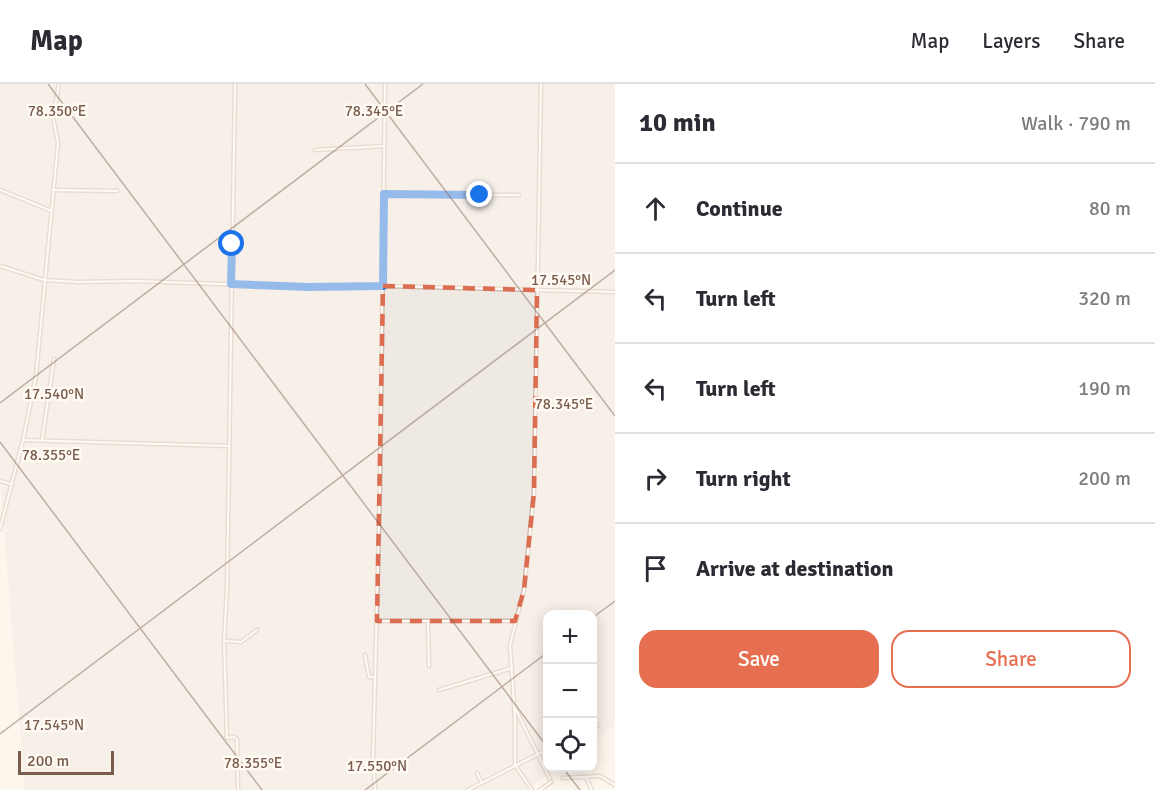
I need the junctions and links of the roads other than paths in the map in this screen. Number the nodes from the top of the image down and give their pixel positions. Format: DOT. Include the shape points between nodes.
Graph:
graph roads {
  1 [pos="59,84"];
  2 [pos="236,84"];
  3 [pos="385,84"];
  4 [pos="541,84"];
  5 [pos="384,146"];
  6 [pos="315,150"];
  7 [pos="0,190"];
  8 [pos="53,190"];
  9 [pos="117,191"];
  10 [pos="384,194"];
  11 [pos="519,195"];
  12 [pos="52,211"];
  13 [pos="0,266"];
  14 [pos="44,280"];
  15 [pos="231,284"];
  16 [pos="383,286"];
  17 [pos="537,290"];
  18 [pos="615,292"];
  19 [pos="54,359"];
  20 [pos="23,440"];
  21 [pos="42,440"];
  22 [pos="229,447"];
  23 [pos="0,481"];
  24 [pos="11,484"];
  25 [pos="0,529"];
  26 [pos="377,621"];
  27 [pos="515,621"];
  28 [pos="428,623"];
  29 [pos="257,630"];
  30 [pos="224,641"];
  31 [pos="365,655"];
  32 [pos="429,666"];
  33 [pos="512,668"];
  34 [pos="375,677"];
  35 [pos="439,690"];
  36 [pos="514,706"];
  37 [pos="543,751"];
  38 [pos="537,754"];
  39 [pos="515,765"];
  40 [pos="477,772"];
  41 [pos="586,777"];
  42 [pos="563,778"];
  43 [pos="482,783"];
  44 [pos="615,785"];
  45 [pos="475,789"];
  46 [pos="238,790"];
  47 [pos="375,790"];
  48 [pos="468,790"];
  49 [pos="532,790"];
  50 [pos="540,790"];
  51 [pos="592,790"];
  1 -- 8 [label="street" via="53,117 58,143"];
  2 -- 15 [label="street"];
  3 -- 5 [label="street"];
  4 -- 17 [label="street"];
  5 -- 6 [label="street"];
  5 -- 10 [label="street"];
  7 -- 12 [label="street"];
  8 -- 9 [label="street"];
  8 -- 12 [label="street"];
  10 -- 11 [label="street"];
  10 -- 16 [label="street"];
  12 -- 14 [label="street"];
  13 -- 14 [label="street"];
  14 -- 15 [label="street"];
  14 -- 20 [label="street" via="37,368"];
  15 -- 16 [label="street"];
  15 -- 22 [label="street"];
  16 -- 17 [label="street"];
  16 -- 26 [label="street"];
  17 -- 18 [label="street"];
  17 -- 27 [label="street" via="534,492 524,590"];
  19 -- 21 [label="street"];
  20 -- 21 [label="street"];
  20 -- 24 [label="street"];
  21 -- 22 [label="street"];
  22 -- 30 [label="street"];
  23 -- 24 [label="street"];
  24 -- 25 [label="street"];
  26 -- 28 [label="street"];
  26 -- 34 [label="street"];
  27 -- 28 [label="street"];
  27 -- 33 [label="street" via="510,645"];
  28 -- 32 [label="street"];
  29 -- 30 [label="street" via="241,642"];
  30 -- 46 [label="street" via="227,738 237,739"];
  31 -- 34 [label="street" via="369,677"];
  33 -- 35 [label="street"];
  33 -- 36 [label="street"];
  34 -- 47 [label="street"];
  36 -- 38 [label="street"];
  36 -- 39 [label="street"];
  37 -- 38 [label="street"];
  38 -- 39 [label="street"];
  38 -- 50 [label="street" via="550,781"];
  39 -- 43 [label="street"];
  39 -- 49 [label="street"];
  40 -- 43 [label="street"];
  41 -- 42 [label="street"];
  41 -- 44 [label="street" via="600,776"];
  41 -- 51 [label="street"];
  43 -- 45 [label="street"];
  45 -- 48 [label="street"];
}
